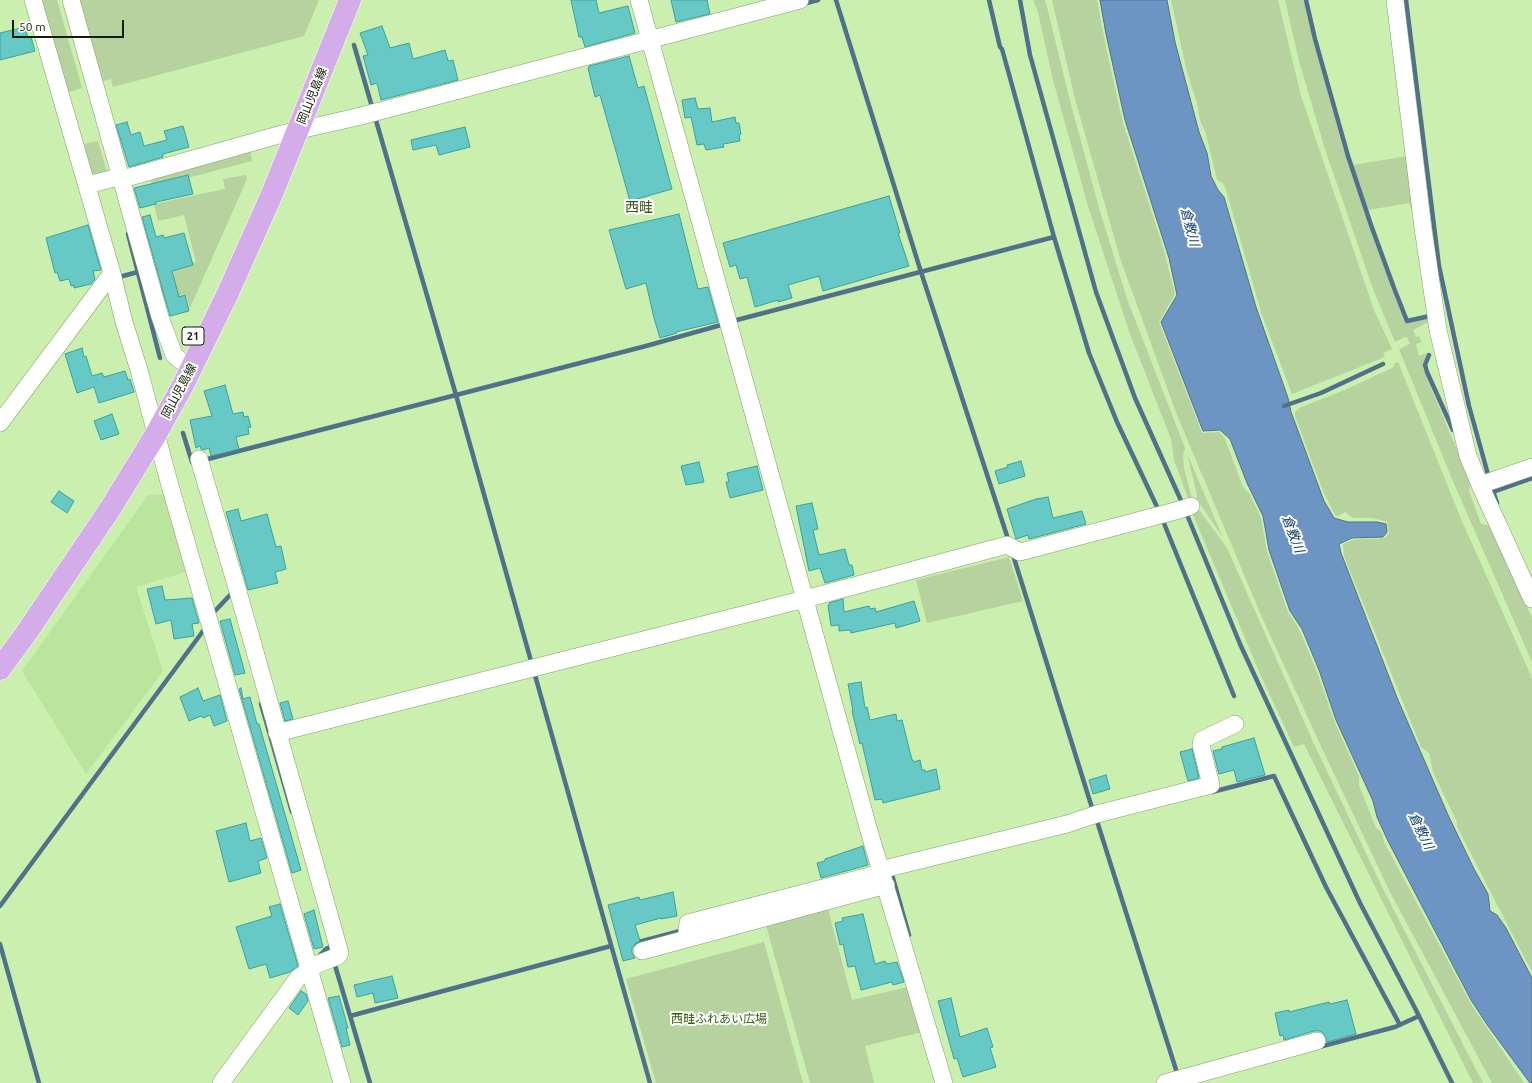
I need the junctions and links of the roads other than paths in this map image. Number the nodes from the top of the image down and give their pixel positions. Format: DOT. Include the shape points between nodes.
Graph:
graph roads {
  1 [pos="33,0"];
  2 [pos="71,0"];
  3 [pos="335,0"];
  4 [pos="350,0"];
  5 [pos="639,0"];
  6 [pos="800,0"];
  7 [pos="1395,0"];
  8 [pos="655,38"];
  9 [pos="290,133"];
  10 [pos="116,178"];
  11 [pos="87,185"];
  12 [pos="112,272"];
  13 [pos="181,361"];
  14 [pos="0,422"];
  15 [pos="154,425"];
  16 [pos="200,462"];
  17 [pos="1532,467"];
  18 [pos="1487,482"];
  19 [pos="1185,508"];
  20 [pos="810,598"];
  21 [pos="1532,598"];
  22 [pos="0,645"];
  23 [pos="0,669"];
  24 [pos="1235,724"];
  25 [pos="278,735"];
  26 [pos="885,873"];
  27 [pos="642,951"];
  28 [pos="309,969"];
  29 [pos="1317,1041"];
  30 [pos="1174,1080"];
  31 [pos="220,1083"];
  32 [pos="342,1083"];
  33 [pos="944,1083"];
  1 -- 11 [label="street"];
  2 -- 10 [label="street"];
  3 -- 9 [label="main road, 岡山児島線 / 21"];
  4 -- 9 [label="main road, 岡山児島線 / 21"];
  5 -- 8 [label="street"];
  6 -- 8 [label="street"];
  7 -- 18 [label="street" via="1438,330 1468,456"];
  8 -- 9 [label="street"];
  8 -- 20 [label="street" via="666,100"];
  9 -- 10 [label="street" via="126,178"];
  9 -- 13 [label="main road, 岡山児島線 / 21"];
  9 -- 15 [label="main road, 岡山児島線 / 21" via="272,194 227,295 183,385"];
  10 -- 11 [label="street"];
  10 -- 13 [label="street" via="160,317 174,355"];
  11 -- 12 [label="street"];
  12 -- 14 [label="street"];
  12 -- 15 [label="street"];
  13 -- 15 [label="main road, 岡山児島線 / 21"];
  15 -- 22 [label="main road, 岡山児島線 / 21" via="124,464"];
  15 -- 23 [label="main road, 岡山児島線 / 21" via="110,509"];
  15 -- 28 [label="street"];
  16 -- 25 [label="street"];
  17 -- 18 [label="street"];
  18 -- 21 [label="street"];
  19 -- 20 [label="street"];
  20 -- 25 [label="street"];
  20 -- 26 [label="street"];
  24 -- 26 [label="street" via="1202,740 1211,785"];
  25 -- 28 [label="street" via="340,953"];
  26 -- 27 [label="street" via="688,923 687,933"];
  26 -- 33 [label="street"];
  28 -- 31 [label="street" via="298,978"];
  28 -- 32 [label="street"];
  29 -- 30 [label="street"];
}
